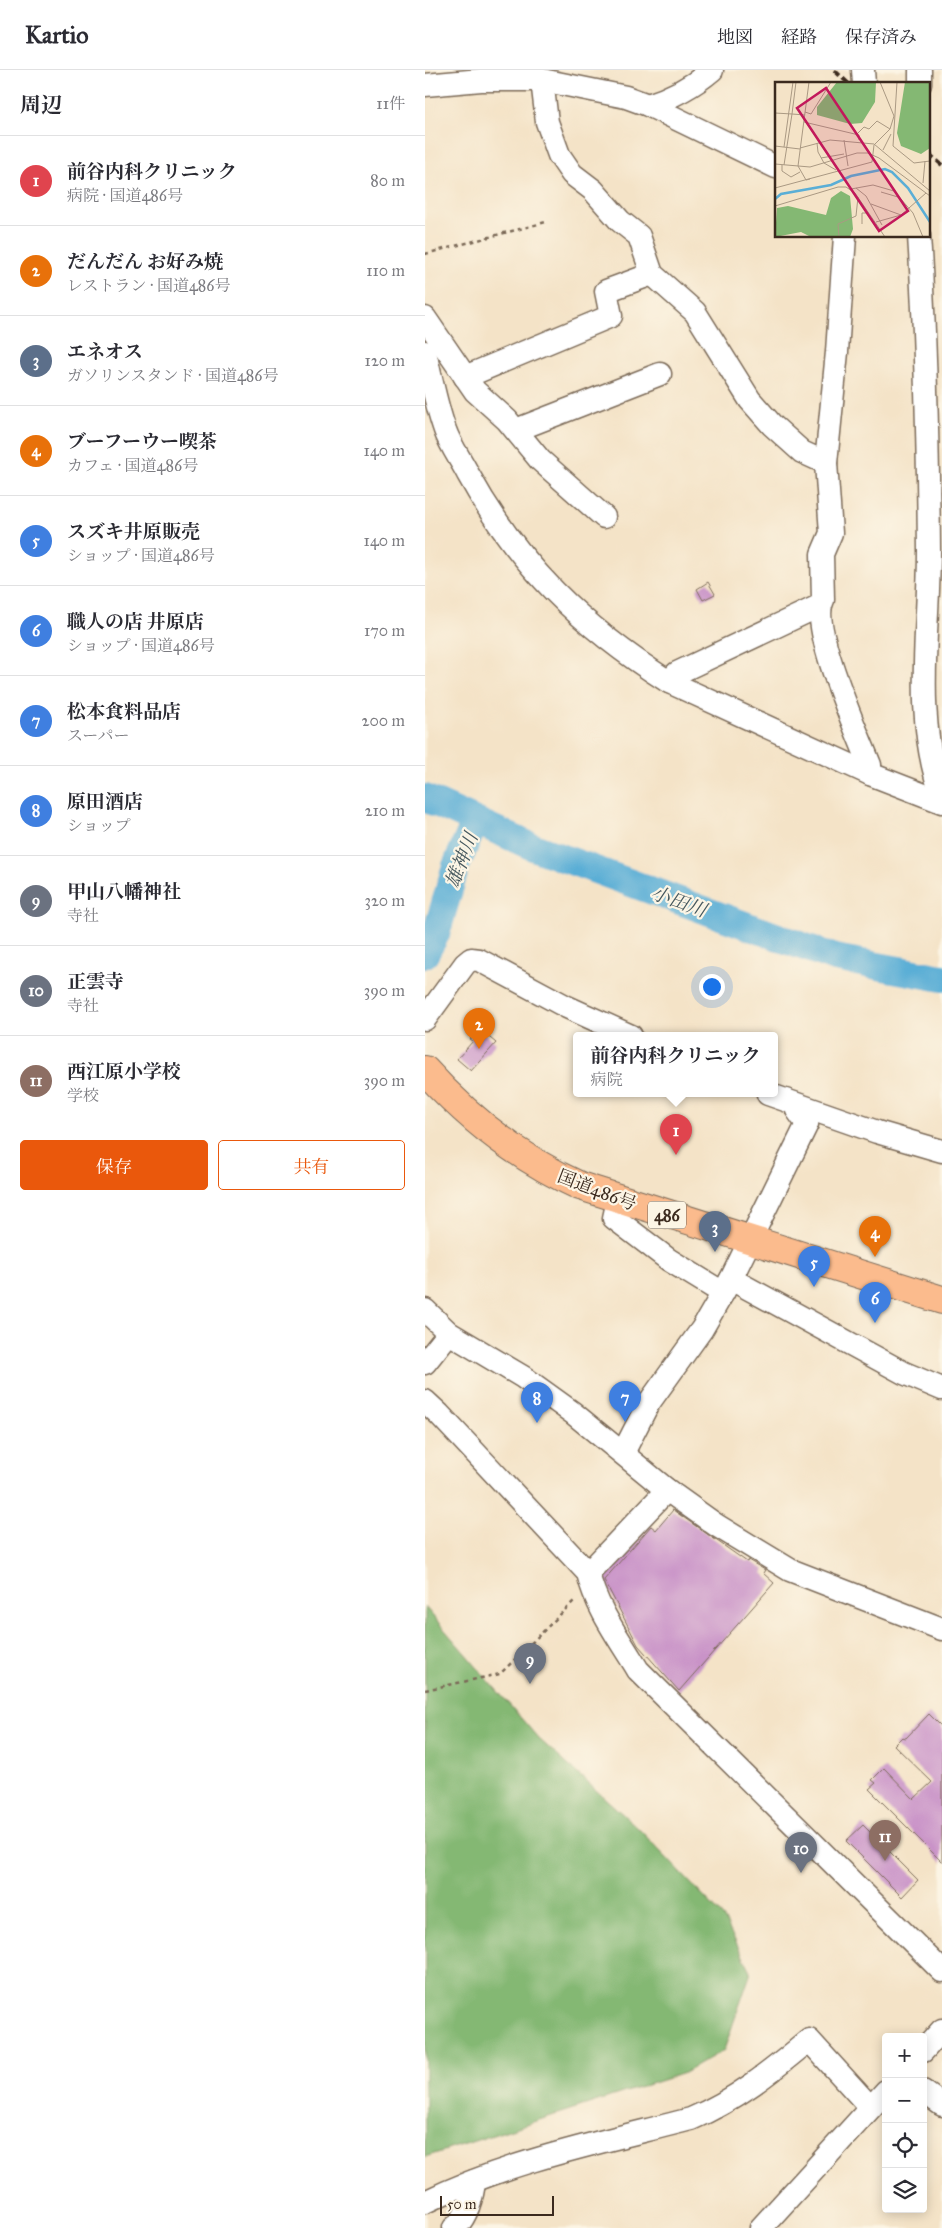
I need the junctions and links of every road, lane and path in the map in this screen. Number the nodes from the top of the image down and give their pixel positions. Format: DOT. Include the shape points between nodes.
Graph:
graph roads {
  1 [pos="712,70"];
  2 [pos="542,80"];
  3 [pos="425,85"];
  4 [pos="648,105"];
  5 [pos="775,167"];
  6 [pos="546,222"];
  7 [pos="845,238"];
  8 [pos="919,238"];
  9 [pos="425,254"];
  10 [pos="652,274"];
  11 [pos="425,318"];
  12 [pos="425,352"];
  13 [pos="660,374"];
  14 [pos="465,377"];
  15 [pos="934,381"];
  16 [pos="516,430"];
  17 [pos="825,463"];
  18 [pos="604,517"];
  19 [pos="819,606"];
  20 [pos="933,643"];
  21 [pos="669,682"];
  22 [pos="870,774"];
  23 [pos="942,796"];
  24 [pos="942,802"];
  25 [pos="425,1019"];
  26 [pos="622,1032"];
  27 [pos="425,1070"];
  28 [pos="776,1097"];
  29 [pos="795,1104"];
  30 [pos="942,1151"];
  31 [pos="618,1200"];
  32 [pos="750,1240"];
  33 [pos="727,1286"];
  34 [pos="942,1300"];
  35 [pos="425,1310"];
  36 [pos="449,1333"];
  37 [pos="425,1363"];
  38 [pos="942,1389"];
  39 [pos="430,1412"];
  40 [pos="623,1454"];
  41 [pos="667,1490"];
  42 [pos="590,1579"];
  43 [pos="942,1629"];
  44 [pos="425,1690"];
  45 [pos="942,1971"];
  46 [pos="942,2030"];
  47 [pos="927,2047"];
  48 [pos="927,2094"];
  49 [pos="882,2095"];
  50 [pos="942,2105"];
  51 [pos="870,2108"];
  52 [pos="474,2180"];
  53 [pos="425,2202"];
  54 [pos="454,2228"];
  55 [pos="761,2228"];
  1 -- 4 [label="street" via="678,94"];
  2 -- 3 [label="street" via="481,80"];
  2 -- 4 [label="street" via="625,97"];
  2 -- 10 [label="street" via="547,122 559,155 572,174 593,190 620,221 639,236"];
  4 -- 5 [label="street"];
  6 -- 9 [label="path"];
  7 -- 17 [label="street"];
  8 -- 15 [label="street"];
  10 -- 14 [label="street" via="606,291 611,316"];
  10 -- 17 [label="street" via="695,312 749,400 802,452"];
  11 -- 14 [label="street"];
  12 -- 21 [label="street" via="445,431 489,512 559,599"];
  13 -- 16 [label="street"];
  14 -- 16 [label="street" via="475,391"];
  15 -- 20 [label="street" via="929,554"];
  16 -- 18 [label="street" via="540,460"];
  17 -- 19 [label="street" via="831,533 822,554 823,600"];
  19 -- 21 [label="street" via="677,673"];
  19 -- 22 [label="street" via="824,642 870,765"];
  20 -- 23 [label="street" via="925,715 933,770"];
  21 -- 22 [label="street"];
  22 -- 24 [label="street"];
  25 -- 26 [label="street" via="471,959 479,960"];
  27 -- 31 [label="highway, 国道486号 / 486" via="495,1137 551,1173"];
  28 -- 29 [label="street"];
  29 -- 30 [label="street"];
  29 -- 32 [label="street" via="807,1124"];
  31 -- 32 [label="highway, 国道486号 / 486"];
  31 -- 33 [label="street" via="614,1218 669,1260"];
  32 -- 33 [label="street"];
  32 -- 34 [label="highway, 国道486号 / 486"];
  33 -- 38 [label="street"];
  33 -- 40 [label="street" via="702,1329 648,1404"];
  35 -- 36 [label="street"];
  36 -- 37 [label="street"];
  36 -- 40 [label="street" via="530,1382"];
  39 -- 42 [label="street"];
  40 -- 41 [label="street"];
  41 -- 42 [label="street"];
  41 -- 43 [label="street" via="716,1525 790,1570"];
  42 -- 44 [label="path" via="499,1674"];
  42 -- 45 [label="street" via="614,1631 638,1670"];
  46 -- 47 [label="street"];
  48 -- 50 [label="street"];
  49 -- 51 [label="street"];
  51 -- 52 [label="street" via="809,2040 761,2080 691,2119"];
  51 -- 55 [label="street"];
  52 -- 53 [label="street"];
  52 -- 54 [label="street" via="474,2190 464,2215"];
}
